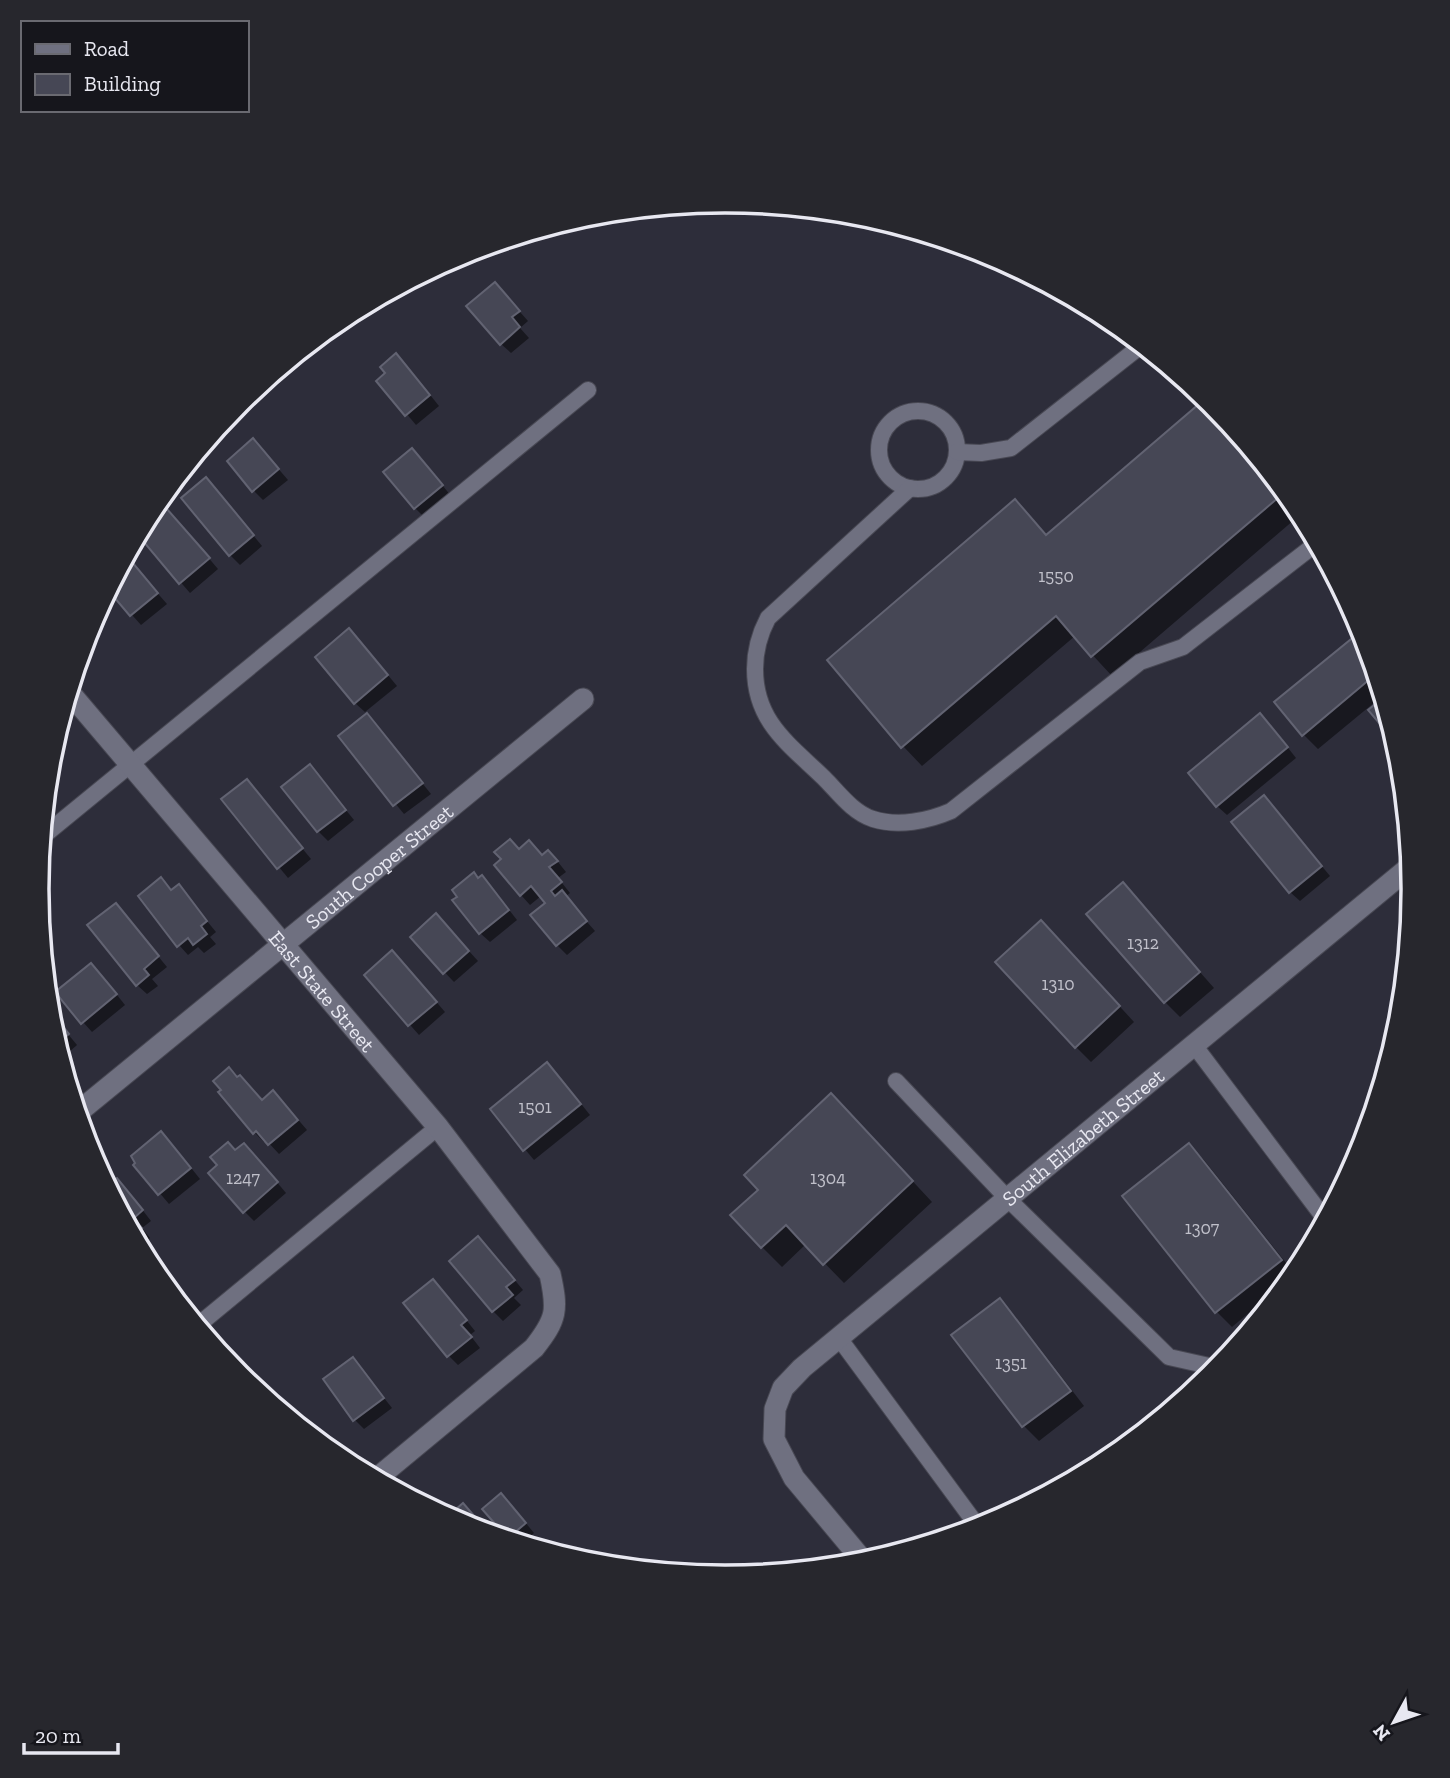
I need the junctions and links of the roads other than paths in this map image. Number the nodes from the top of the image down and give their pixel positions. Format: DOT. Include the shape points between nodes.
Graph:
graph roads {
  1 [pos="1134,351"];
  2 [pos="588,390"];
  3 [pos="957,452"];
  4 [pos="910,488"];
  5 [pos="1309,549"];
  6 [pos="583,699"];
  7 [pos="76,701"];
  8 [pos="129,764"];
  9 [pos="52,829"];
  10 [pos="1401,875"];
  11 [pos="283,943"];
  12 [pos="1194,1045"];
  13 [pos="896,1080"];
  14 [pos="85,1106"];
  15 [pos="438,1127"];
  16 [pos="1007,1199"];
  17 [pos="1319,1211"];
  18 [pos="204,1320"];
  19 [pos="839,1338"];
  20 [pos="1205,1365"];
  21 [pos="384,1472"];
  22 [pos="967,1520"];
  23 [pos="856,1552"];
  1 -- 3 [label="lane" via="1017,444 994,453"];
  2 -- 8 [label="lane"];
  3 -- 4 [label="lane" via="945,479 935,486"];
  3 -- 4 [label="lane" via="952,432 934,415 908,412 896,418 881,438 879,451 888,475"];
  4 -- 5 [label="lane" via="768,618 755,654 760,705 777,732 859,812 880,821 931,820 951,811 1140,662 1183,647"];
  6 -- 11 [label="street, South Cooper Street"];
  7 -- 8 [label="street, East State Street"];
  8 -- 9 [label="lane"];
  8 -- 11 [label="street, East State Street"];
  10 -- 12 [label="street, South Elizabeth Street"];
  11 -- 14 [label="street, South Cooper Street"];
  11 -- 15 [label="street, East State Street"];
  12 -- 16 [label="street, South Elizabeth Street"];
  12 -- 17 [label="lane"];
  13 -- 16 [label="lane"];
  15 -- 18 [label="lane"];
  15 -- 21 [label="street, East State Street" via="550,1273 556,1302 551,1327 534,1348"];
  16 -- 19 [label="street, South Elizabeth Street"];
  16 -- 20 [label="lane" via="1168,1357"];
  19 -- 22 [label="lane"];
  19 -- 23 [label="street, South Elizabeth Street" via="783,1388 775,1409 774,1439 794,1478"];
}
